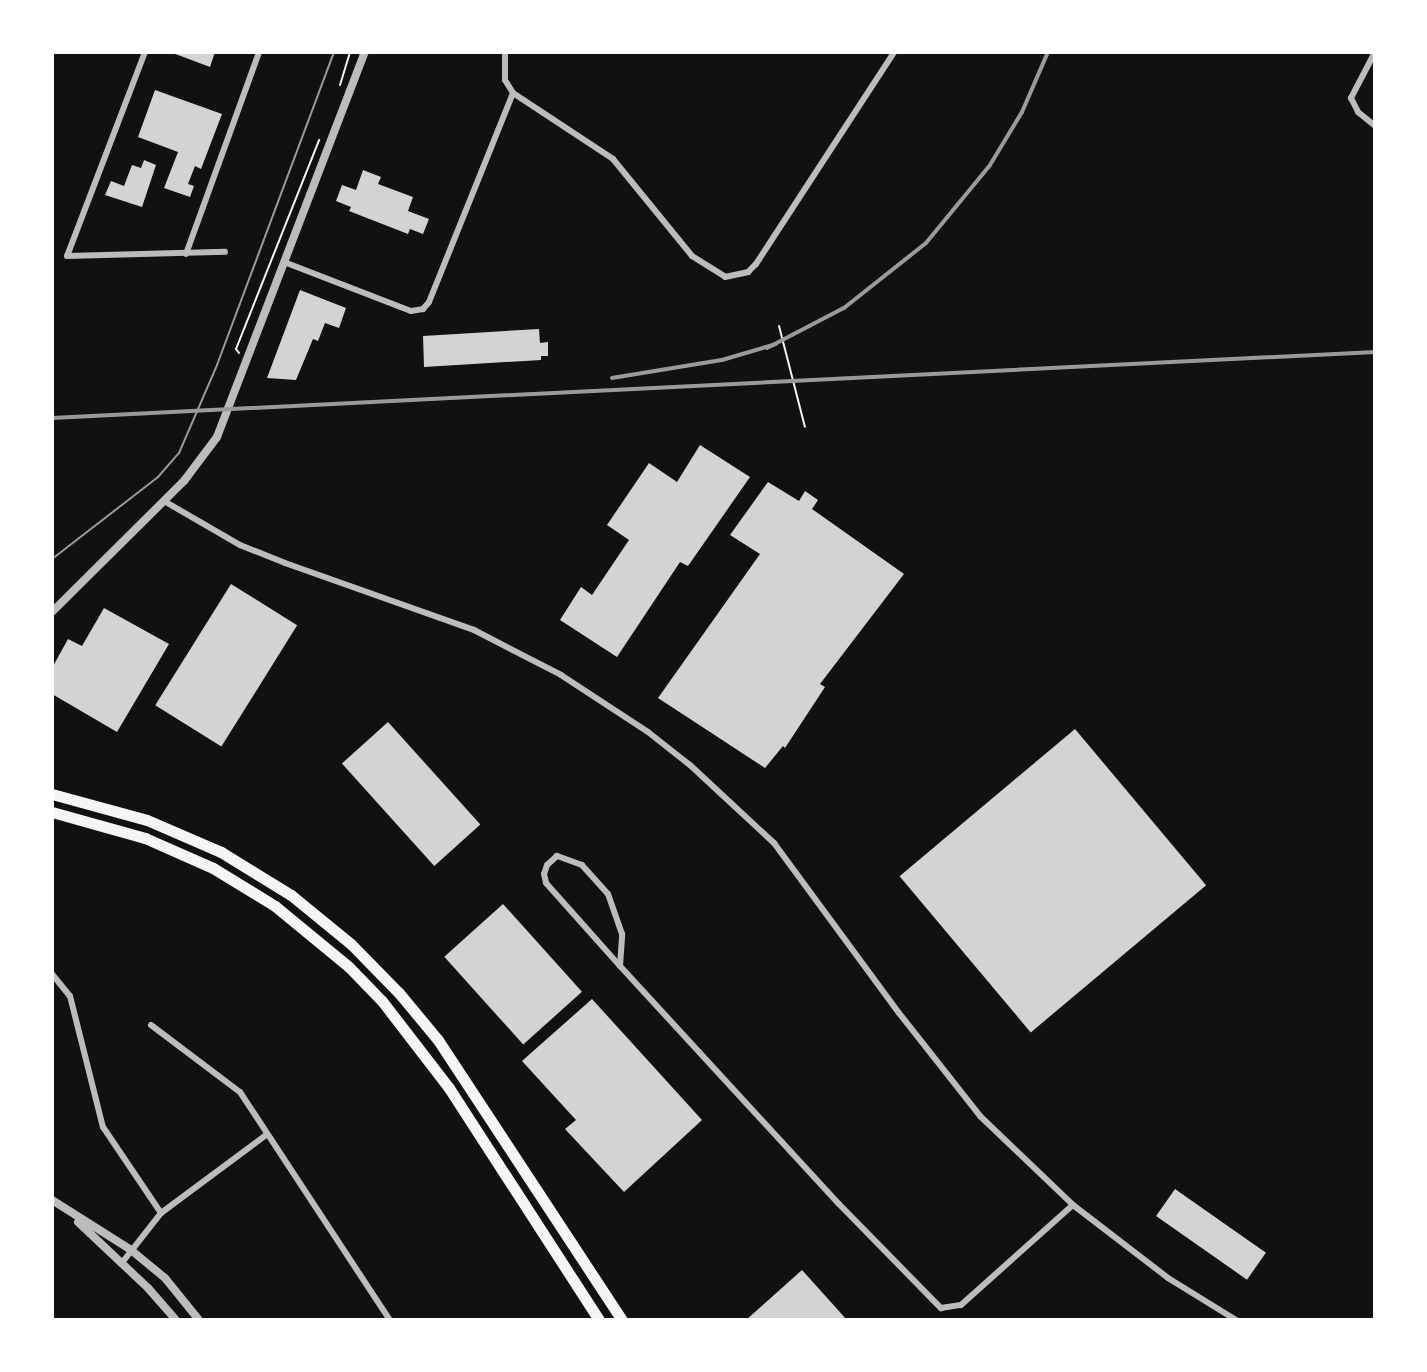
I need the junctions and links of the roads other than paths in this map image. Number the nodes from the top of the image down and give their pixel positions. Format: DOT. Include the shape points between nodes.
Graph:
graph roads {
  1 [pos="145,52"];
  2 [pos="259,52"];
  3 [pos="365,52"];
  4 [pos="505,52"];
  5 [pos="894,52"];
  6 [pos="1375,52"];
  7 [pos="513,93"];
  8 [pos="1375,126"];
  9 [pos="225,252"];
  10 [pos="186,254"];
  11 [pos="284,262"];
  12 [pos="164,501"];
  13 [pos="52,612"];
  14 [pos="52,794"];
  15 [pos="52,812"];
  16 [pos="620,966"];
  17 [pos="52,974"];
  18 [pos="151,1025"];
  19 [pos="266,1135"];
  20 [pos="52,1200"];
  21 [pos="1073,1205"];
  22 [pos="66,1210"];
  23 [pos="161,1213"];
  24 [pos="131,1250"];
  25 [pos="121,1264"];
  26 [pos="176,1320"];
  27 [pos="199,1320"];
  28 [pos="390,1320"];
  29 [pos="599,1320"];
  30 [pos="622,1320"];
  31 [pos="1236,1320"];
  1 -- 10 [label="street" via="67,256"];
  2 -- 10 [label="street"];
  3 -- 11 [label="street"];
  4 -- 7 [label="street" via="505,80"];
  5 -- 7 [label="street" via="765,252 748,272 725,277 703,267 613,159"];
  6 -- 8 [label="street" via="1351,98"];
  7 -- 11 [label="street" via="423,309 411,311"];
  9 -- 10 [label="street"];
  11 -- 12 [label="street" via="217,437"];
  12 -- 13 [label="street"];
  12 -- 21 [label="street" via="240,545 474,630 561,675 648,732 774,843 980,1116"];
  14 -- 30 [label="highway" via="147,820 221,852 291,895 351,944 438,1040"];
  15 -- 29 [label="highway" via="145,838 213,868 275,906 349,967 449,1088"];
  16 -- 16 [label="street" via="546,883 547,865 557,856 582,865 608,894 622,934"];
  16 -- 21 [label="street" via="941,1308 961,1305"];
  17 -- 23 [label="street" via="70,996 103,1127"];
  18 -- 19 [label="street" via="240,1092"];
  19 -- 23 [label="street"];
  19 -- 28 [label="street"];
  20 -- 22 [label="street"];
  21 -- 31 [label="street" via="1168,1278"];
  22 -- 24 [label="street"];
  22 -- 25 [label="street"];
  23 -- 24 [label="street"];
  24 -- 25 [label="street"];
  24 -- 27 [label="street" via="165,1278"];
  25 -- 26 [label="street"];
}
